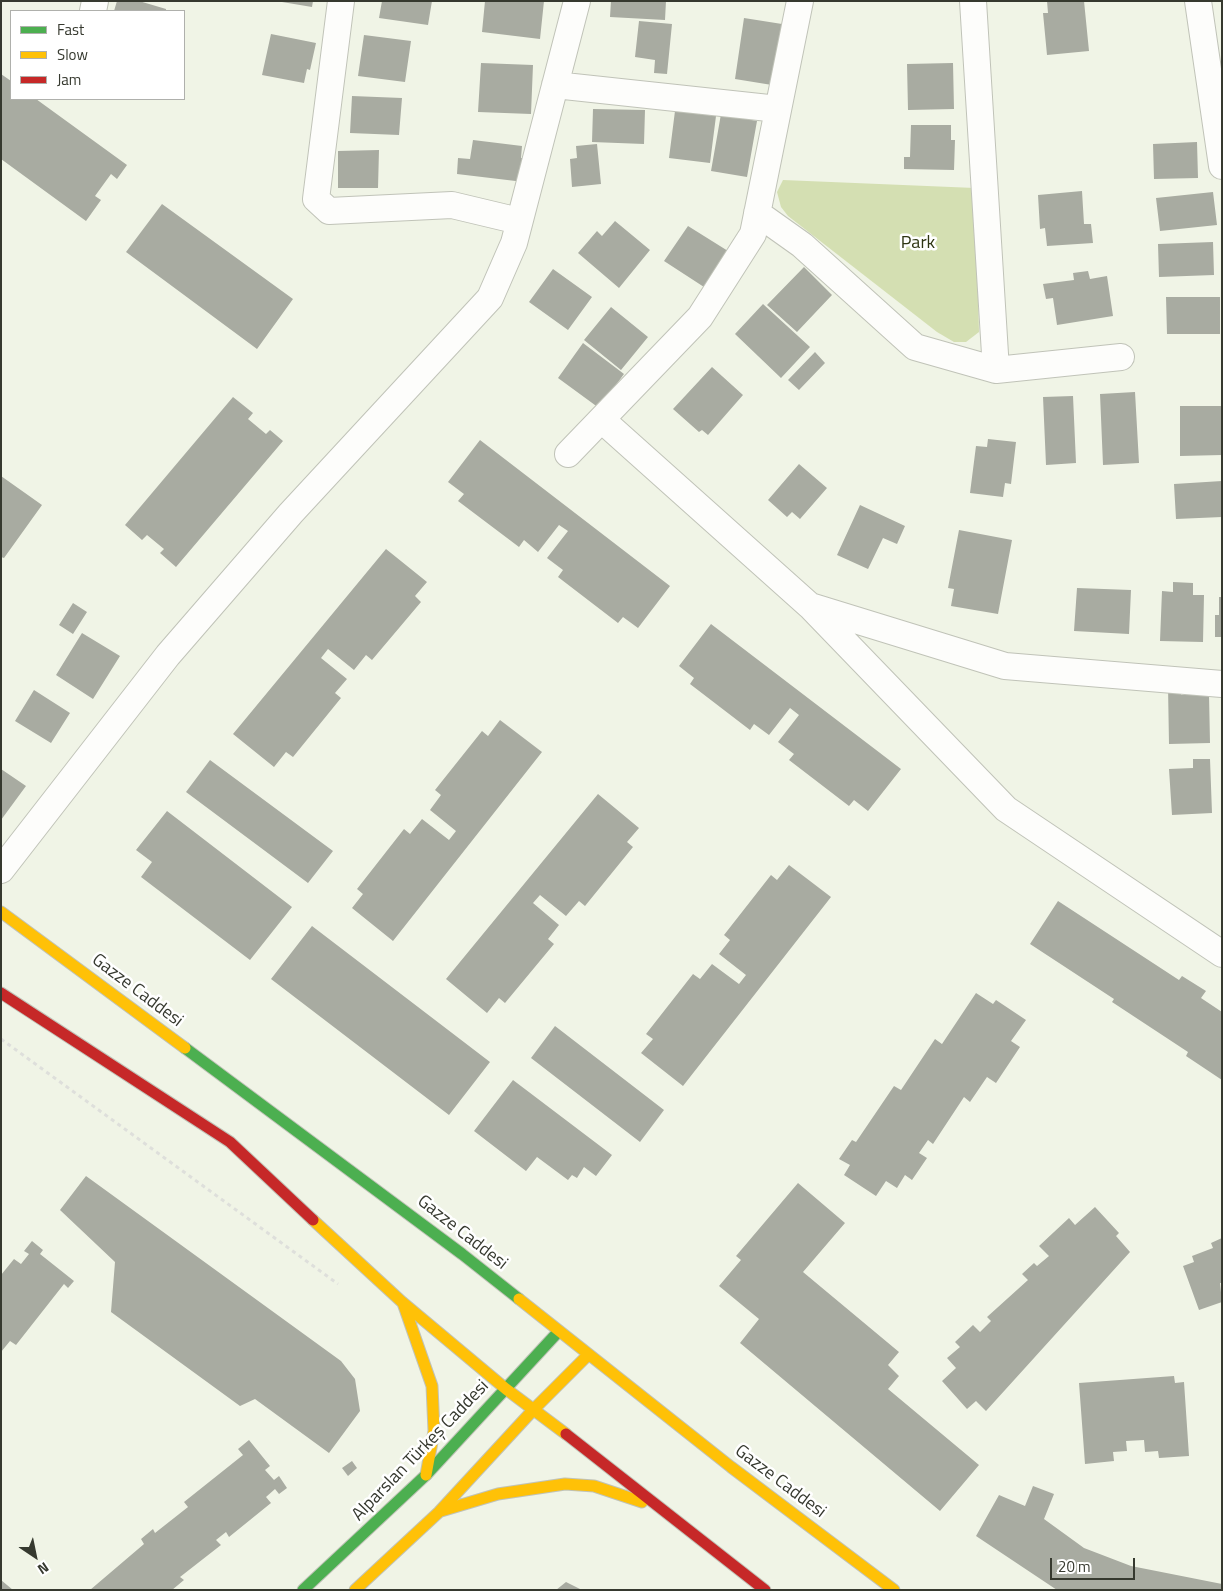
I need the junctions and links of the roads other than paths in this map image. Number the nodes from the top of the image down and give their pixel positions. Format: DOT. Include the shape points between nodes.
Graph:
graph roads {
  1 [pos="341,1"];
  2 [pos="577,1"];
  3 [pos="800,1"];
  4 [pos="973,1"];
  5 [pos="1198,1"];
  6 [pos="555,85"];
  7 [pos="778,109"];
  8 [pos="1222,166"];
  9 [pos="757,212"];
  10 [pos="520,221"];
  11 [pos="1121,357"];
  12 [pos="996,370"];
  13 [pos="602,420"];
  14 [pos="568,454"];
  15 [pos="810,606"];
  16 [pos="1222,684"];
  17 [pos="1,870"];
  18 [pos="1,912"];
  19 [pos="1222,954"];
  20 [pos="1,993"];
  21 [pos="402,1302"];
  22 [pos="558,1332"];
  23 [pos="588,1355"];
  24 [pos="506,1389"];
  25 [pos="534,1408"];
  26 [pos="426,1475"];
  27 [pos="664,1510"];
  28 [pos="439,1512"];
  29 [pos="303,1590"];
  30 [pos="355,1590"];
  31 [pos="765,1590"];
  32 [pos="894,1590"];
  1 -- 10 [label="street" via="316,199 329,211 452,205"];
  2 -- 6 [label="street"];
  3 -- 7 [label="street"];
  4 -- 12 [label="street"];
  5 -- 8 [label="street"];
  6 -- 7 [label="street"];
  6 -- 10 [label="street"];
  7 -- 9 [label="street"];
  9 -- 12 [label="street" via="802,244 915,347"];
  9 -- 13 [label="street" via="753,234 700,317"];
  10 -- 17 [label="street" via="490,298 291,514 168,655"];
  11 -- 12 [label="street"];
  13 -- 14 [label="street"];
  13 -- 15 [label="street"];
  15 -- 16 [label="street" via="1004,666"];
  15 -- 19 [label="street" via="1006,809"];
  18 -- 22 [label="main road, Gazze Caddesi" via="462,1254"];
  20 -- 21 [label="main road" via="230,1142"];
  21 -- 24 [label="main road"];
  21 -- 26 [label="main road" via="432,1386 434,1431"];
  22 -- 23 [label="main road, Gazze Caddesi"];
  22 -- 24 [label="main road, Alparslan Türkeş Caddesi"];
  23 -- 25 [label="main road"];
  23 -- 32 [label="main road, Gazze Caddesi"];
  24 -- 25 [label="main road"];
  24 -- 26 [label="main road, Alparslan Türkeş Caddesi"];
  25 -- 27 [label="main road"];
  25 -- 28 [label="main road"];
  26 -- 29 [label="main road, Alparslan Türkeş Caddesi"];
  27 -- 28 [label="main road" via="594,1486 565,1484 498,1494"];
  27 -- 31 [label="main road"];
  28 -- 30 [label="main road"];
}
